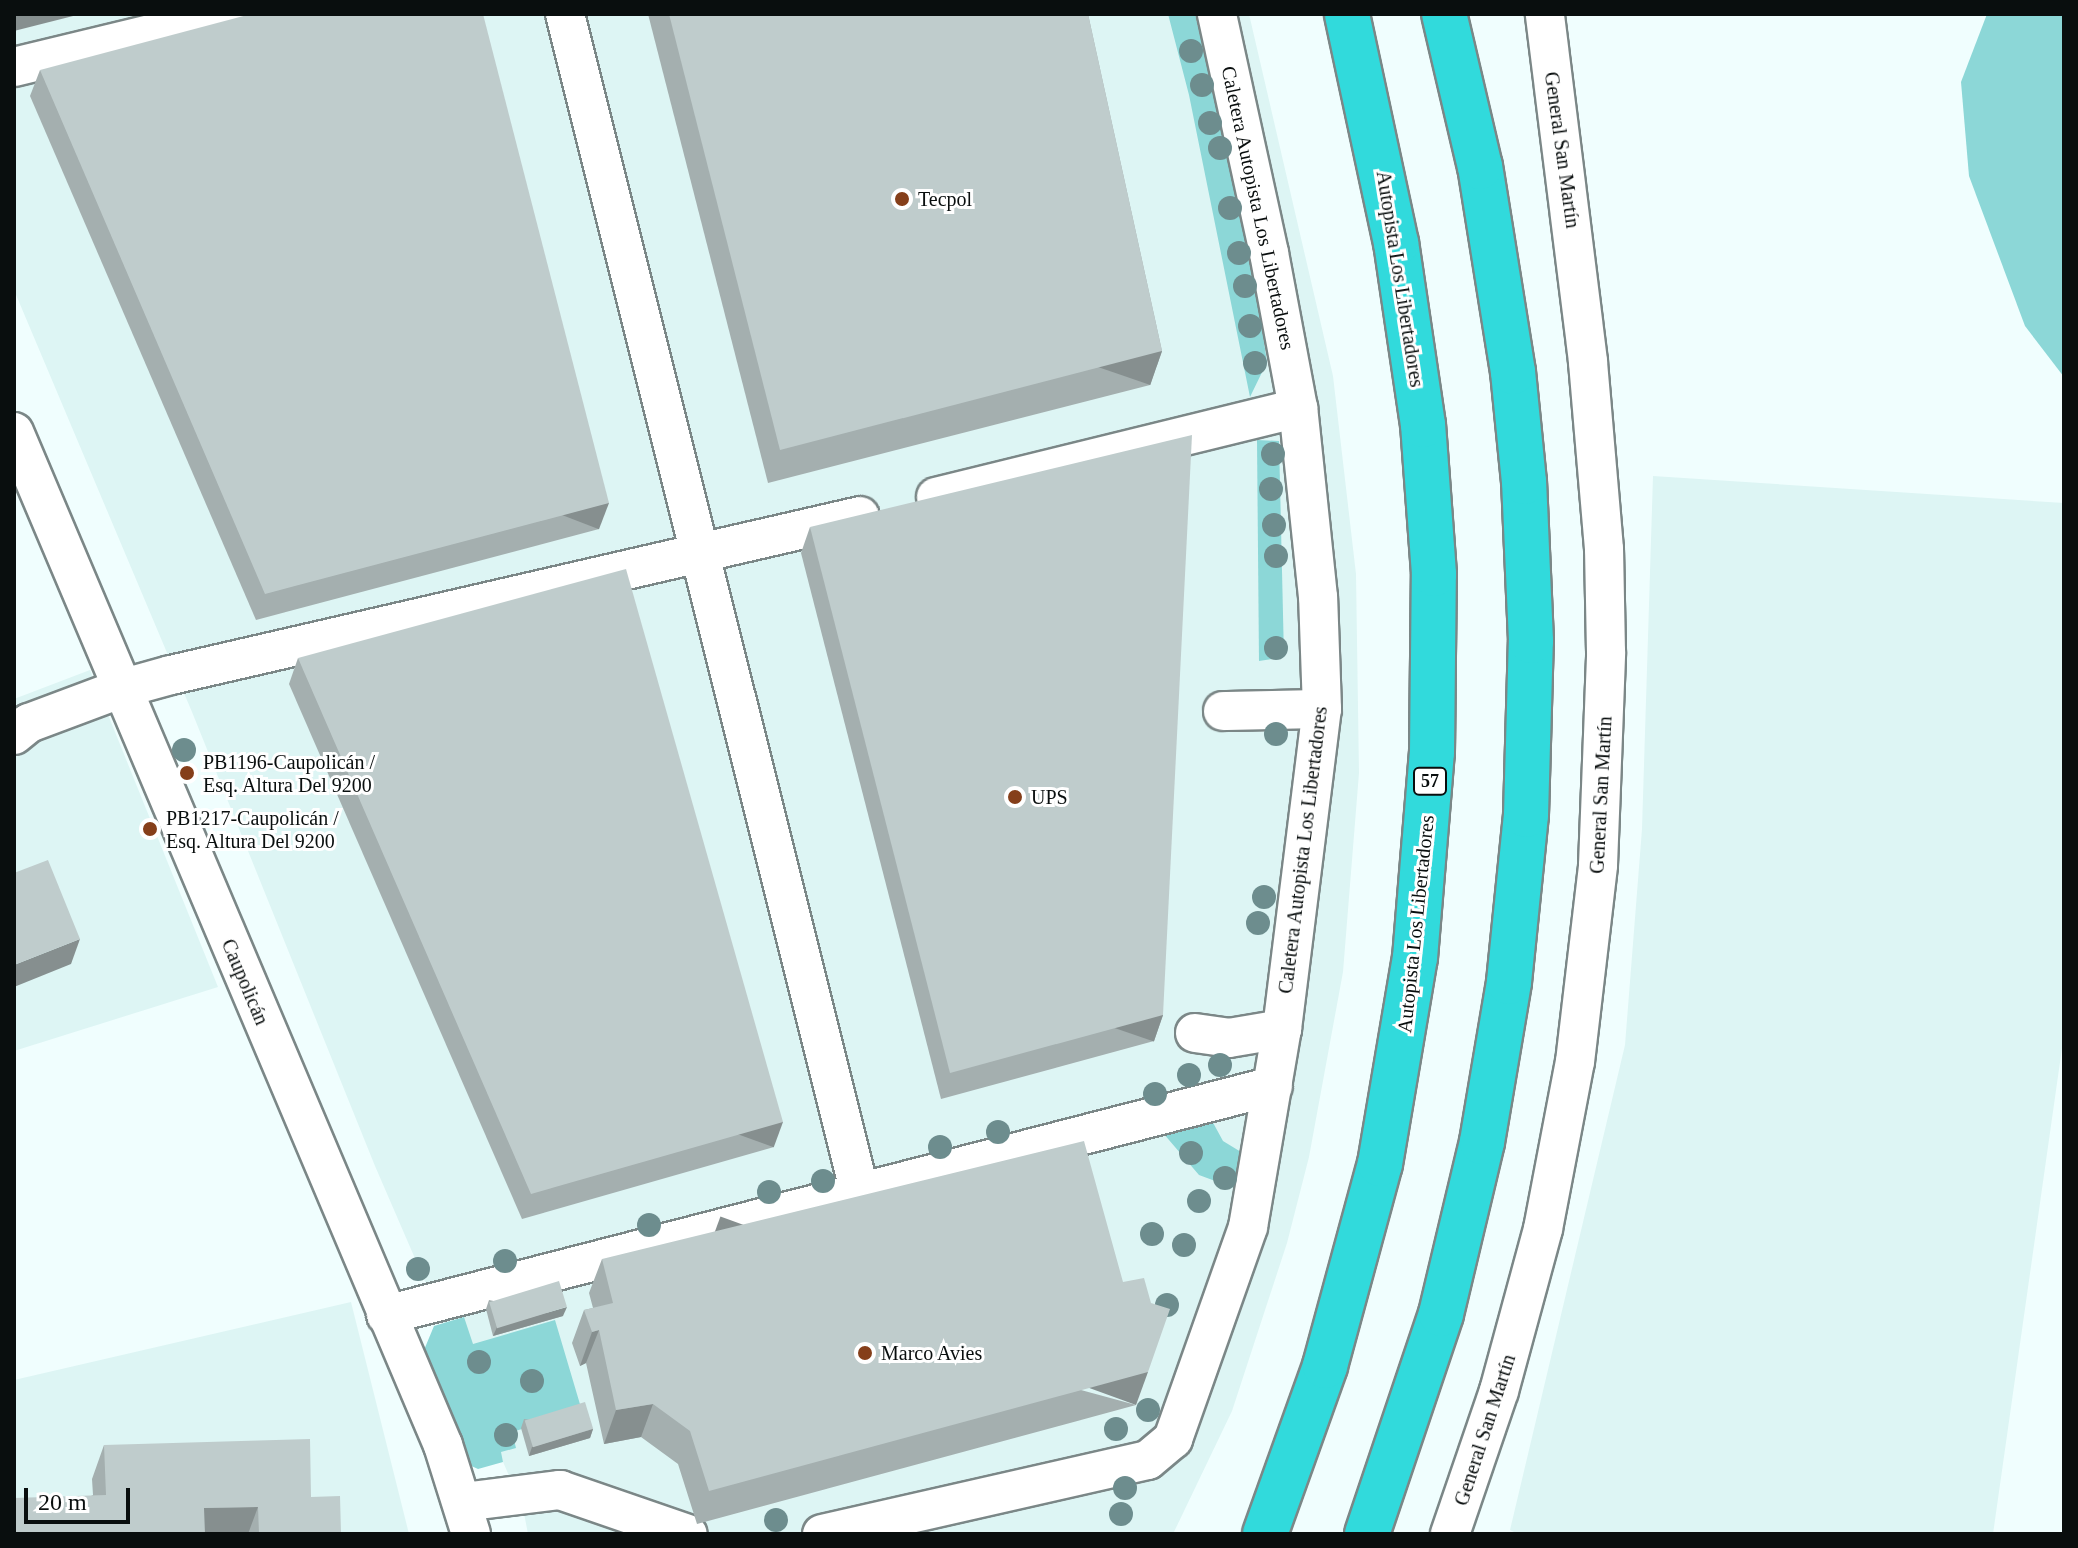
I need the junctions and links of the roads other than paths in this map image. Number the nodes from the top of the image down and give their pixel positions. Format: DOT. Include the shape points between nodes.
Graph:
graph roads {
  1 [pos="233,14"];
  2 [pos="565,14"];
  3 [pos="1217,14"];
  4 [pos="1347,14"];
  5 [pos="1444,14"];
  6 [pos="1543,23"];
  7 [pos="14,67"];
  8 [pos="1298,408"];
  9 [pos="14,432"];
  10 [pos="702,555"];
  11 [pos="120,689"];
  12 [pos="1322,709"];
  13 [pos="1223,711"];
  14 [pos="14,735"];
  15 [pos="1282,1029"];
  16 [pos="1195,1033"];
  17 [pos="1273,1086"];
  18 [pos="860,1194"];
  19 [pos="386,1315"];
  20 [pos="467,1518"];
  21 [pos="688,1534"];
  22 [pos="822,1534"];
  23 [pos="1265,1534"];
  24 [pos="1367,1534"];
  25 [pos="1450,1534"];
  1 -- 7 [label="street"];
  2 -- 10 [label="street"];
  3 -- 8 [label="street, Caletera Autopista Los Libertadores"];
  4 -- 23 [label="highway, Autopista Los Libertadores / 57" via="1396,243 1423,425 1434,574 1432,752 1415,958 1380,1164 1325,1366"];
  5 -- 24 [label="highway" via="1480,167 1513,372 1529,561 1530,742 1519,901 1482,1142 1441,1314"];
  6 -- 25 [label="street, General San Martín" via="1588,361 1604,549 1606,681 1598,865 1577,1047 1543,1229 1499,1391"];
  8 -- 10 [label="street"];
  8 -- 12 [label="street, Caletera Autopista Los Libertadores" via="1318,597"];
  9 -- 11 [label="street, Caupolicán"];
  10 -- 11 [label="street"];
  10 -- 18 [label="street"];
  11 -- 14 [label="street" via="29,723"];
  11 -- 19 [label="street, Caupolicán"];
  12 -- 13 [label="street"];
  12 -- 15 [label="street, Caletera Autopista Los Libertadores"];
  15 -- 16 [label="street" via="1229,1038"];
  15 -- 17 [label="street, Caletera Autopista Los Libertadores"];
  17 -- 18 [label="street"];
  17 -- 22 [label="street, Caletera Autopista Los Libertadores" via="1248,1227 1173,1439 1148,1460"];
  18 -- 19 [label="street"];
  19 -- 20 [label="street, Caupolicán"];
  20 -- 21 [label="street" via="560,1490"];
}
